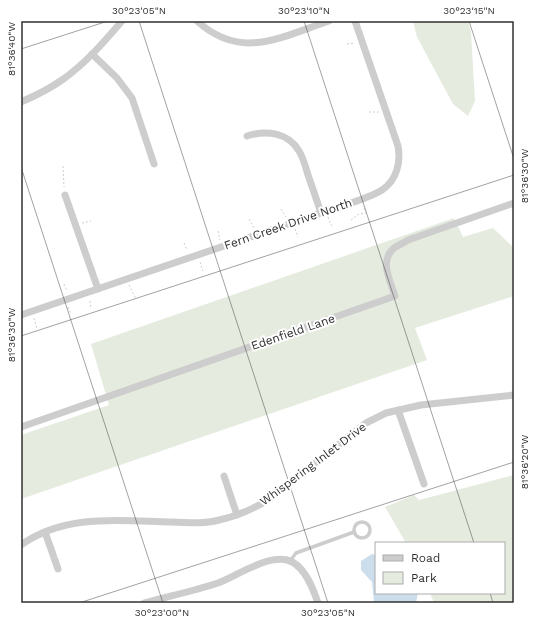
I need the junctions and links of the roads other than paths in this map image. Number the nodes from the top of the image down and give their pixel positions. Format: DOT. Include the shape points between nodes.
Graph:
graph roads {
  1 [pos="122,21"];
  2 [pos="197,21"];
  3 [pos="329,21"];
  4 [pos="355,21"];
  5 [pos="92,54"];
  6 [pos="21,102"];
  7 [pos="247,136"];
  8 [pos="154,164"];
  9 [pos="65,195"];
  10 [pos="514,203"];
  11 [pos="323,212"];
  12 [pos="98,289"];
  13 [pos="21,315"];
  14 [pos="514,395"];
  15 [pos="398,410"];
  16 [pos="21,426"];
  17 [pos="224,476"];
  18 [pos="424,484"];
  19 [pos="236,515"];
  20 [pos="45,532"];
  21 [pos="354,532"];
  22 [pos="21,545"];
  23 [pos="290,561"];
  24 [pos="58,570"];
  25 [pos="144,603"];
  26 [pos="318,603"];
  1 -- 5 [label="street"];
  2 -- 3 [label="street" via="225,40 238,43 262,42"];
  4 -- 11 [label="street, Fern Creek Drive North" via="397,141 400,154 398,167 387,186 381,190"];
  5 -- 6 [label="street" via="62,80"];
  5 -- 8 [label="street" via="117,78 132,98"];
  7 -- 11 [label="street" via="257,132 274,133 294,144"];
  9 -- 12 [label="street"];
  10 -- 16 [label="street, Edenfield Lane" via="408,240 394,248 387,258 386,266 395,296"];
  11 -- 12 [label="street, Fern Creek Drive North"];
  12 -- 13 [label="street, Fern Creek Drive North"];
  14 -- 15 [label="street, Whispering Inlet Drive" via="420,405"];
  15 -- 18 [label="street"];
  15 -- 19 [label="street, Whispering Inlet Drive" via="366,423 271,498"];
  17 -- 19 [label="street"];
  19 -- 20 [label="street, Whispering Inlet Drive" via="194,523 85,521"];
  20 -- 22 [label="street, Whispering Inlet Drive"];
  20 -- 24 [label="street"];
  21 -- 21 [label="lane" via="359,538 364,538 369,535 369,527 359,522 354,526"];
  21 -- 23 [label="lane" via="296,553"];
  23 -- 25 [label="street" via="276,559 218,583"];
  23 -- 26 [label="street" via="305,575"];
}
